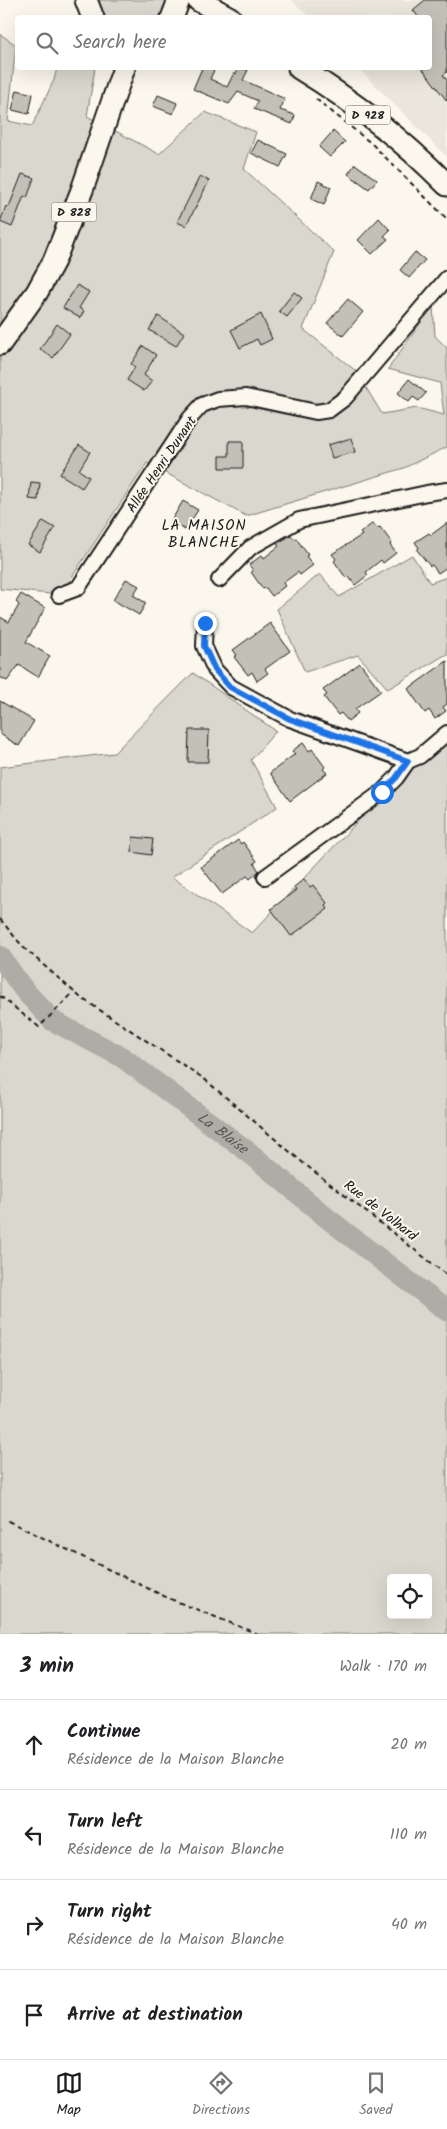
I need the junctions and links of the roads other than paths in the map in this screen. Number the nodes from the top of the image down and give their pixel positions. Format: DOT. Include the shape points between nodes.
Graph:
graph roads {
  1 [pos="86,0"];
  2 [pos="179,0"];
  3 [pos="198,0"];
  4 [pos="92,15"];
  5 [pos="173,15"];
  6 [pos="225,15"];
  7 [pos="107,70"];
  8 [pos="123,70"];
  9 [pos="302,70"];
  10 [pos="447,185"];
  11 [pos="447,278"];
  12 [pos="0,323"];
  13 [pos="0,344"];
  14 [pos="447,490"];
  15 [pos="219,580"];
  16 [pos="59,595"];
  17 [pos="205,623"];
  18 [pos="447,733"];
  19 [pos="408,761"];
  20 [pos="265,877"];
  1 -- 4 [label="main road"];
  2 -- 5 [label="main road"];
  3 -- 6 [label="main road"];
  7 -- 12 [label="main road, D 828" via="51,238 18,299"];
  8 -- 13 [label="main road, D 828" via="54,262"];
  9 -- 10 [label="main road, D 928" via="346,97"];
  11 -- 16 [label="street, Allée Henri Dunant" via="345,398 329,410 316,412 246,397 218,399 202,405 190,418 78,588"];
  14 -- 15 [label="street" via="299,520 250,548"];
  17 -- 19 [label="street" via="204,646 215,670 230,687 290,719"];
  18 -- 19 [label="street" via="420,756"];
  19 -- 20 [label="street" via="382,792"];
}
